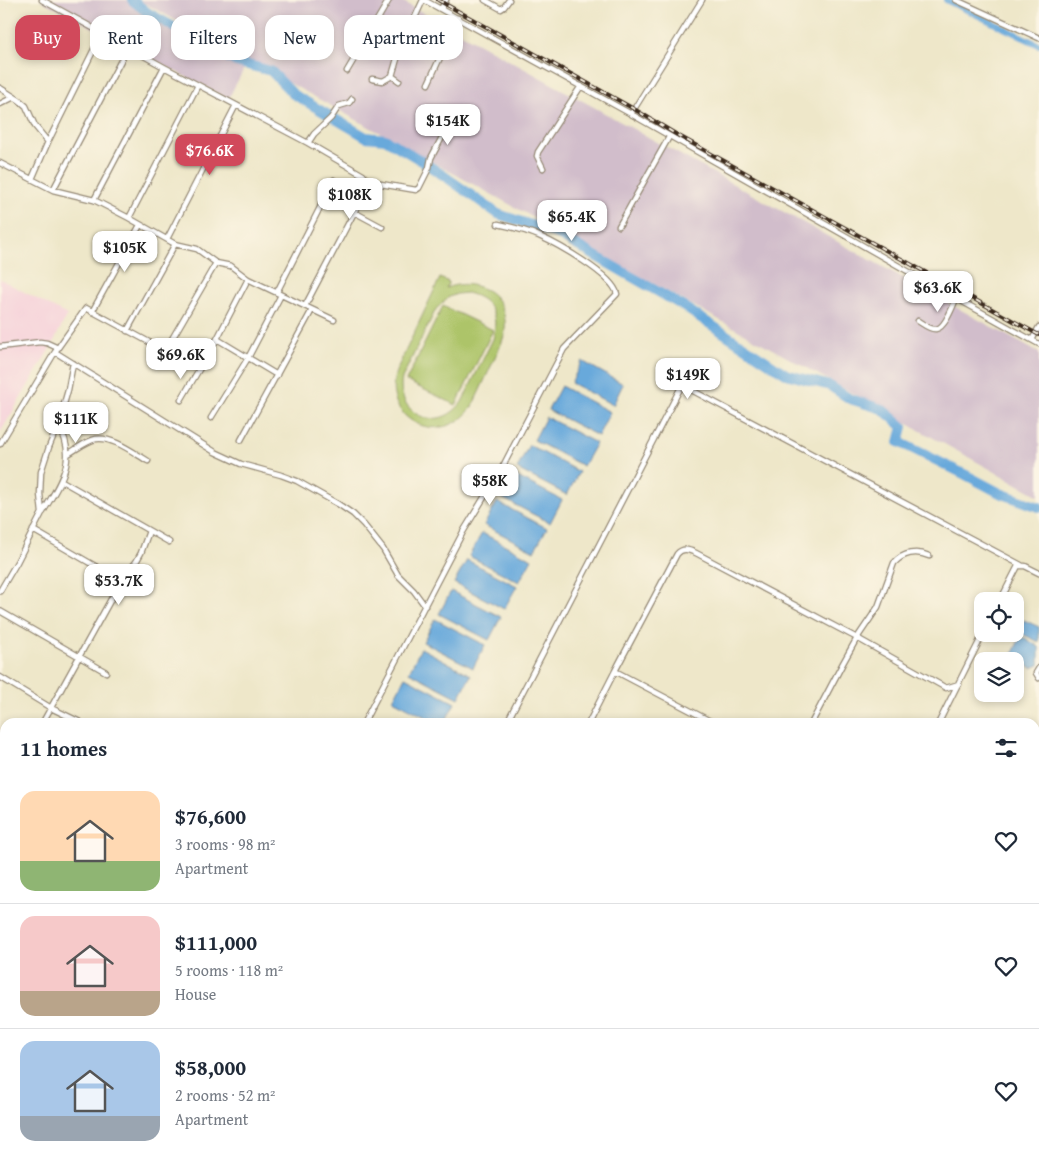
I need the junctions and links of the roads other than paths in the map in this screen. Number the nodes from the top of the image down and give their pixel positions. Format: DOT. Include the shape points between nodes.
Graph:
graph roads {
  1 [pos="42,0"];
  2 [pos="389,0"];
  3 [pos="424,0"];
  4 [pos="446,0"];
  5 [pos="485,0"];
  6 [pos="509,0"];
  7 [pos="702,0"];
  8 [pos="956,0"];
  9 [pos="441,9"];
  10 [pos="452,15"];
  11 [pos="463,21"];
  12 [pos="90,26"];
  13 [pos="1039,38"];
  14 [pos="90,57"];
  15 [pos="121,60"];
  16 [pos="151,60"];
  17 [pos="439,60"];
  18 [pos="164,67"];
  19 [pos="348,71"];
  20 [pos="392,76"];
  21 [pos="372,79"];
  22 [pos="400,81"];
  23 [pos="428,84"];
  24 [pos="198,85"];
  25 [pos="581,86"];
  26 [pos="0,88"];
  27 [pos="14,97"];
  28 [pos="352,99"];
  29 [pos="0,104"];
  30 [pos="236,104"];
  31 [pos="631,114"];
  32 [pos="448,126"];
  33 [pos="669,137"];
  34 [pos="48,142"];
  35 [pos="308,143"];
  36 [pos="0,163"];
  37 [pos="543,168"];
  38 [pos="32,179"];
  39 [pos="334,180"];
  40 [pos="369,182"];
  41 [pos="53,190"];
  42 [pos="326,196"];
  43 [pos="94,200"];
  44 [pos="354,211"];
  45 [pos="129,218"];
  46 [pos="498,224"];
  47 [pos="140,225"];
  48 [pos="619,226"];
  49 [pos="382,228"];
  50 [pos="166,239"];
  51 [pos="175,244"];
  52 [pos="216,263"];
  53 [pos="248,279"];
  54 [pos="279,294"];
  55 [pos="956,298"];
  56 [pos="305,306"];
  57 [pos="312,310"];
  58 [pos="92,312"];
  59 [pos="334,320"];
  60 [pos="918,321"];
  61 [pos="1039,326"];
  62 [pos="127,331"];
  63 [pos="217,340"];
  64 [pos="1032,340"];
  65 [pos="1039,344"];
  66 [pos="0,347"];
  67 [pos="56,350"];
  68 [pos="165,351"];
  69 [pos="248,358"];
  70 [pos="73,363"];
  71 [pos="199,369"];
  72 [pos="277,375"];
  73 [pos="181,400"];
  74 [pos="211,418"];
  75 [pos="58,425"];
  76 [pos="241,440"];
  77 [pos="0,444"];
  78 [pos="68,454"];
  79 [pos="148,461"];
  80 [pos="62,481"];
  81 [pos="42,513"];
  82 [pos="33,530"];
  83 [pos="149,531"];
  84 [pos="169,542"];
  85 [pos="929,556"];
  86 [pos="1021,565"];
  87 [pos="1039,573"];
  88 [pos="121,581"];
  89 [pos="0,591"];
  90 [pos="1004,592"];
  91 [pos="425,606"];
  92 [pos="0,611"];
  93 [pos="858,638"];
  94 [pos="980,642"];
  95 [pos="78,656"];
  96 [pos="1039,668"];
  97 [pos="106,672"];
  98 [pos="615,672"];
  99 [pos="0,677"];
  100 [pos="1039,678"];
  101 [pos="959,684"];
  102 [pos="51,708"];
  103 [pos="45,718"];
  104 [pos="72,718"];
  105 [pos="366,718"];
  106 [pos="509,718"];
  107 [pos="591,718"];
  108 [pos="704,718"];
  109 [pos="814,718"];
  110 [pos="942,718"];
  1 -- 12 [label="street"];
  2 -- 19 [label="street"];
  3 -- 9 [label="street"];
  3 -- 20 [label="street" via="399,52"];
  4 -- 9 [label="street"];
  5 -- 6 [label="street" via="501,8"];
  7 -- 31 [label="street"];
  8 -- 13 [label="street"];
  9 -- 10 [label="street"];
  11 -- 25 [label="street"];
  14 -- 34 [label="street"];
  15 -- 41 [label="street"];
  16 -- 18 [label="street"];
  17 -- 23 [label="street"];
  18 -- 24 [label="street"];
  18 -- 43 [label="street"];
  20 -- 21 [label="street" via="383,81"];
  20 -- 22 [label="street"];
  24 -- 30 [label="street"];
  24 -- 45 [label="street"];
  25 -- 31 [label="street"];
  25 -- 37 [label="street" via="538,152"];
  26 -- 27 [label="street"];
  27 -- 29 [label="street"];
  27 -- 34 [label="street" via="26,106 35,126"];
  28 -- 35 [label="street" via="341,104"];
  30 -- 35 [label="street"];
  30 -- 50 [label="street"];
  31 -- 33 [label="street"];
  32 -- 40 [label="street" via="419,188 414,190"];
  33 -- 48 [label="street"];
  33 -- 55 [label="street"];
  34 -- 38 [label="street"];
  35 -- 40 [label="street" via="363,175"];
  36 -- 38 [label="street"];
  38 -- 41 [label="street"];
  39 -- 42 [label="street"];
  40 -- 44 [label="street"];
  41 -- 43 [label="street"];
  42 -- 44 [label="street"];
  42 -- 54 [label="street"];
  43 -- 45 [label="street"];
  44 -- 49 [label="street"];
  44 -- 56 [label="street"];
  45 -- 47 [label="street"];
  46 -- 91 [label="street" via="530,232 562,247 605,278 617,294 564,349"];
  47 -- 50 [label="street"];
  47 -- 58 [label="street"];
  50 -- 51 [label="street"];
  51 -- 52 [label="street" via="197,249"];
  51 -- 62 [label="street"];
  52 -- 53 [label="street" via="231,266"];
  52 -- 68 [label="street"];
  53 -- 54 [label="street"];
  53 -- 63 [label="street"];
  54 -- 56 [label="street"];
  54 -- 69 [label="street"];
  55 -- 60 [label="street" via="940,327 931,328"];
  55 -- 64 [label="street"];
  56 -- 57 [label="street"];
  57 -- 59 [label="street"];
  57 -- 72 [label="street"];
  58 -- 62 [label="street"];
  58 -- 67 [label="street" via="86,308"];
  61 -- 64 [label="street"];
  62 -- 68 [label="street"];
  63 -- 69 [label="street"];
  63 -- 71 [label="street"];
  64 -- 65 [label="street"];
  66 -- 67 [label="street" via="40,342"];
  67 -- 70 [label="street"];
  67 -- 77 [label="street"];
  68 -- 71 [label="street"];
  69 -- 72 [label="street"];
  69 -- 74 [label="street"];
  70 -- 75 [label="street"];
  70 -- 91 [label="street" via="229,459 297,481 353,514"];
  71 -- 73 [label="street"];
  72 -- 76 [label="street"];
  75 -- 78 [label="street" via="64,434"];
  75 -- 81 [label="street" via="40,481"];
  78 -- 79 [label="street" via="98,439 112,440"];
  78 -- 80 [label="street"];
  80 -- 81 [label="street"];
  80 -- 83 [label="street"];
  81 -- 82 [label="street"];
  82 -- 88 [label="street"];
  82 -- 89 [label="street"];
  83 -- 84 [label="street"];
  83 -- 88 [label="street" via="136,562"];
  85 -- 93 [label="street" via="912,553 894,563 878,607"];
  86 -- 87 [label="street"];
  86 -- 90 [label="street" via="1016,567"];
  86 -- 106 [label="street" via="682,385"];
  88 -- 95 [label="street"];
  91 -- 105 [label="street"];
  92 -- 95 [label="street"];
  93 -- 98 [label="street" via="686,549 677,554"];
  93 -- 101 [label="street" via="946,688"];
  93 -- 109 [label="street"];
  94 -- 101 [label="street"];
  95 -- 97 [label="street"];
  95 -- 102 [label="street"];
  96 -- 100 [label="street" via="1036,673"];
  98 -- 107 [label="street"];
  98 -- 108 [label="street"];
  99 -- 102 [label="street"];
  101 -- 110 [label="street"];
  102 -- 103 [label="street"];
  102 -- 104 [label="street"];
}
